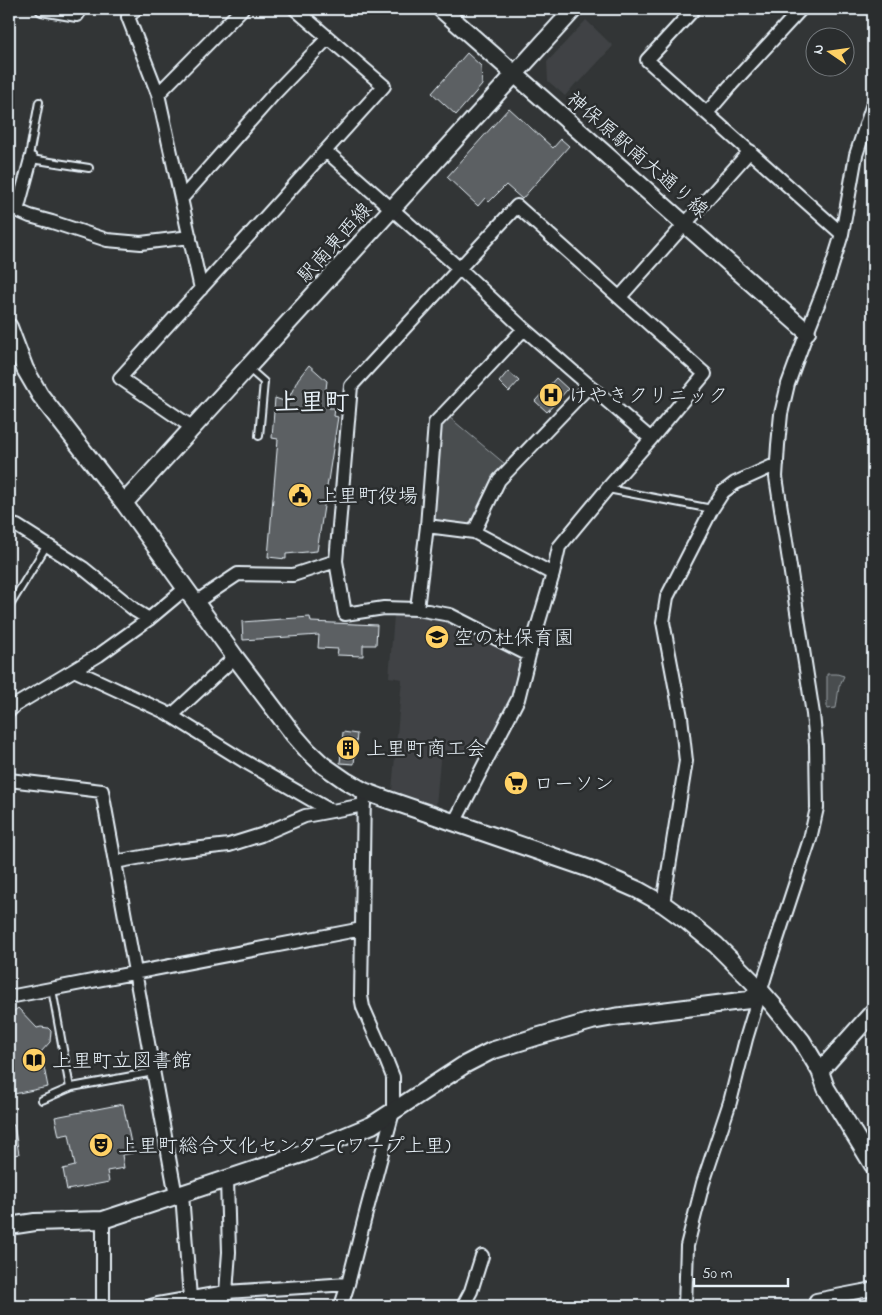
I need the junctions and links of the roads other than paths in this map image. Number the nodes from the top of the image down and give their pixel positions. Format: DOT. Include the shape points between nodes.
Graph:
graph roads {
  1 [pos="42,9"];
  2 [pos="81,9"];
  3 [pos="136,9"];
  4 [pos="242,9"];
  5 [pos="295,9"];
  6 [pos="442,9"];
  7 [pos="574,9"];
  8 [pos="694,9"];
  9 [pos="801,9"];
  10 [pos="328,38"];
  11 [pos="515,74"];
  12 [pos="158,94"];
  13 [pos="39,102"];
  14 [pos="873,104"];
  15 [pos="707,113"];
  16 [pos="326,151"];
  17 [pos="750,151"];
  18 [pos="31,159"];
  19 [pos="89,168"];
  20 [pos="182,198"];
  21 [pos="13,209"];
  22 [pos="392,210"];
  23 [pos="686,224"];
  24 [pos="842,234"];
  25 [pos="190,237"];
  26 [pos="460,269"];
  27 [pos="201,289"];
  28 [pos="620,297"];
  29 [pos="9,327"];
  30 [pos="524,329"];
  31 [pos="807,332"];
  32 [pos="248,368"];
  33 [pos="588,386"];
  34 [pos="193,428"];
  35 [pos="259,436"];
  36 [pos="651,440"];
  37 [pos="777,464"];
  38 [pos="607,489"];
  39 [pos="124,503"];
  40 [pos="712,509"];
  41 [pos="9,524"];
  42 [pos="427,526"];
  43 [pos="474,532"];
  44 [pos="47,545"];
  45 [pos="336,561"];
  46 [pos="553,574"];
  47 [pos="191,595"];
  48 [pos="9,607"];
  49 [pos="417,609"];
  50 [pos="149,619"];
  51 [pos="528,655"];
  52 [pos="235,657"];
  53 [pos="74,670"];
  54 [pos="9,711"];
  55 [pos="171,716"];
  56 [pos="9,780"];
  57 [pos="364,798"];
  58 [pos="330,811"];
  59 [pos="454,823"];
  60 [pos="115,862"];
  61 [pos="663,904"];
  62 [pos="362,929"];
  63 [pos="135,973"];
  64 [pos="52,989"];
  65 [pos="761,991"];
  66 [pos="9,998"];
  67 [pos="873,1012"];
  68 [pos="820,1071"];
  69 [pos="154,1072"];
  70 [pos="70,1088"];
  71 [pos="42,1100"];
  72 [pos="393,1112"];
  73 [pos="873,1165"];
  74 [pos="227,1180"];
  75 [pos="179,1195"];
  76 [pos="103,1220"];
  77 [pos="9,1226"];
  78 [pos="482,1256"];
  79 [pos="348,1284"];
  80 [pos="873,1290"];
  81 [pos="226,1292"];
  82 [pos="190,1298"];
  83 [pos="816,1300"];
  84 [pos="102,1306"];
  85 [pos="151,1306"];
  86 [pos="225,1306"];
  87 [pos="342,1306"];
  88 [pos="463,1306"];
  89 [pos="685,1306"];
  1 -- 2 [label="street" via="77,16"];
  3 -- 12 [label="street" via="128,17"];
  4 -- 12 [label="street"];
  5 -- 10 [label="street"];
  6 -- 11 [label="street, 神保原駅南大通り線"];
  7 -- 11 [label="street, 駅南東西線"];
  8 -- 15 [label="street" via="648,60"];
  9 -- 15 [label="street"];
  10 -- 16 [label="street" via="384,86"];
  10 -- 20 [label="street"];
  11 -- 22 [label="street, 駅南東西線"];
  11 -- 23 [label="street, 神保原駅南大通り線"];
  12 -- 20 [label="street"];
  13 -- 18 [label="lane"];
  14 -- 24 [label="street" via="856,155"];
  15 -- 17 [label="street"];
  16 -- 22 [label="street"];
  16 -- 27 [label="street"];
  17 -- 23 [label="street"];
  17 -- 24 [label="street"];
  18 -- 19 [label="lane"];
  18 -- 21 [label="street"];
  20 -- 25 [label="street"];
  21 -- 25 [label="street" via="107,240 141,243"];
  22 -- 26 [label="street"];
  22 -- 32 [label="street, 駅南東西線"];
  23 -- 28 [label="street"];
  23 -- 31 [label="street, 神保原駅南大通り線"];
  24 -- 31 [label="street"];
  25 -- 27 [label="street"];
  26 -- 28 [label="street" via="517,206"];
  26 -- 30 [label="street"];
  26 -- 45 [label="street" via="351,386"];
  27 -- 34 [label="street" via="120,378"];
  28 -- 36 [label="street" via="705,374"];
  29 -- 39 [label="street" via="25,369 40,395"];
  30 -- 33 [label="street"];
  30 -- 42 [label="street" via="435,423"];
  31 -- 37 [label="street" via="788,384"];
  32 -- 34 [label="street, 駅南東西線"];
  32 -- 35 [label="lane" via="264,382"];
  33 -- 36 [label="street"];
  33 -- 43 [label="street" via="499,480"];
  34 -- 39 [label="street, 駅南東西線"];
  36 -- 38 [label="street"];
  37 -- 40 [label="street" via="735,483 723,492"];
  37 -- 65 [label="street" via="778,490 813,714 816,808 810,839"];
  38 -- 40 [label="lane"];
  38 -- 46 [label="street" via="559,547"];
  39 -- 47 [label="street"];
  40 -- 61 [label="street" via="667,596 663,622 686,762"];
  41 -- 44 [label="street"];
  42 -- 43 [label="street"];
  42 -- 49 [label="street"];
  43 -- 46 [label="street"];
  44 -- 48 [label="lane"];
  44 -- 50 [label="street" via="83,568"];
  45 -- 47 [label="street" via="292,574 238,574"];
  45 -- 49 [label="street" via="345,614 384,608"];
  46 -- 51 [label="street"];
  47 -- 50 [label="street"];
  47 -- 52 [label="street"];
  49 -- 51 [label="street" via="450,615"];
  50 -- 53 [label="street"];
  51 -- 59 [label="street" via="518,700"];
  52 -- 55 [label="street"];
  52 -- 57 [label="street" via="308,751"];
  53 -- 54 [label="street"];
  53 -- 55 [label="street"];
  55 -- 58 [label="street"];
  56 -- 60 [label="street" via="102,791"];
  57 -- 58 [label="street"];
  57 -- 59 [label="street"];
  57 -- 62 [label="street"];
  58 -- 60 [label="street" via="305,816 229,845"];
  59 -- 61 [label="street" via="590,869"];
  60 -- 63 [label="street"];
  61 -- 65 [label="street" via="716,945"];
  62 -- 63 [label="street"];
  62 -- 72 [label="street" via="363,1008 393,1077"];
  63 -- 64 [label="street"];
  63 -- 69 [label="street"];
  64 -- 66 [label="street"];
  64 -- 70 [label="lane"];
  65 -- 68 [label="street" via="802,1041"];
  65 -- 72 [label="street" via="749,1000 592,1021 491,1052 464,1065"];
  65 -- 89 [label="street" via="687,1246"];
  67 -- 68 [label="street"];
  68 -- 73 [label="street" via="826,1088"];
  69 -- 70 [label="lane"];
  69 -- 75 [label="street"];
  70 -- 71 [label="lane"];
  72 -- 74 [label="street" via="372,1125 302,1154"];
  72 -- 79 [label="street"];
  74 -- 75 [label="street"];
  74 -- 81 [label="street" via="229,1252"];
  75 -- 76 [label="street"];
  75 -- 82 [label="street"];
  76 -- 77 [label="street"];
  76 -- 84 [label="street"];
  78 -- 88 [label="street"];
  79 -- 81 [label="street"];
  79 -- 87 [label="street"];
  80 -- 83 [label="street"];
  81 -- 82 [label="street"];
  81 -- 86 [label="street"];
  82 -- 85 [label="street"];
}
